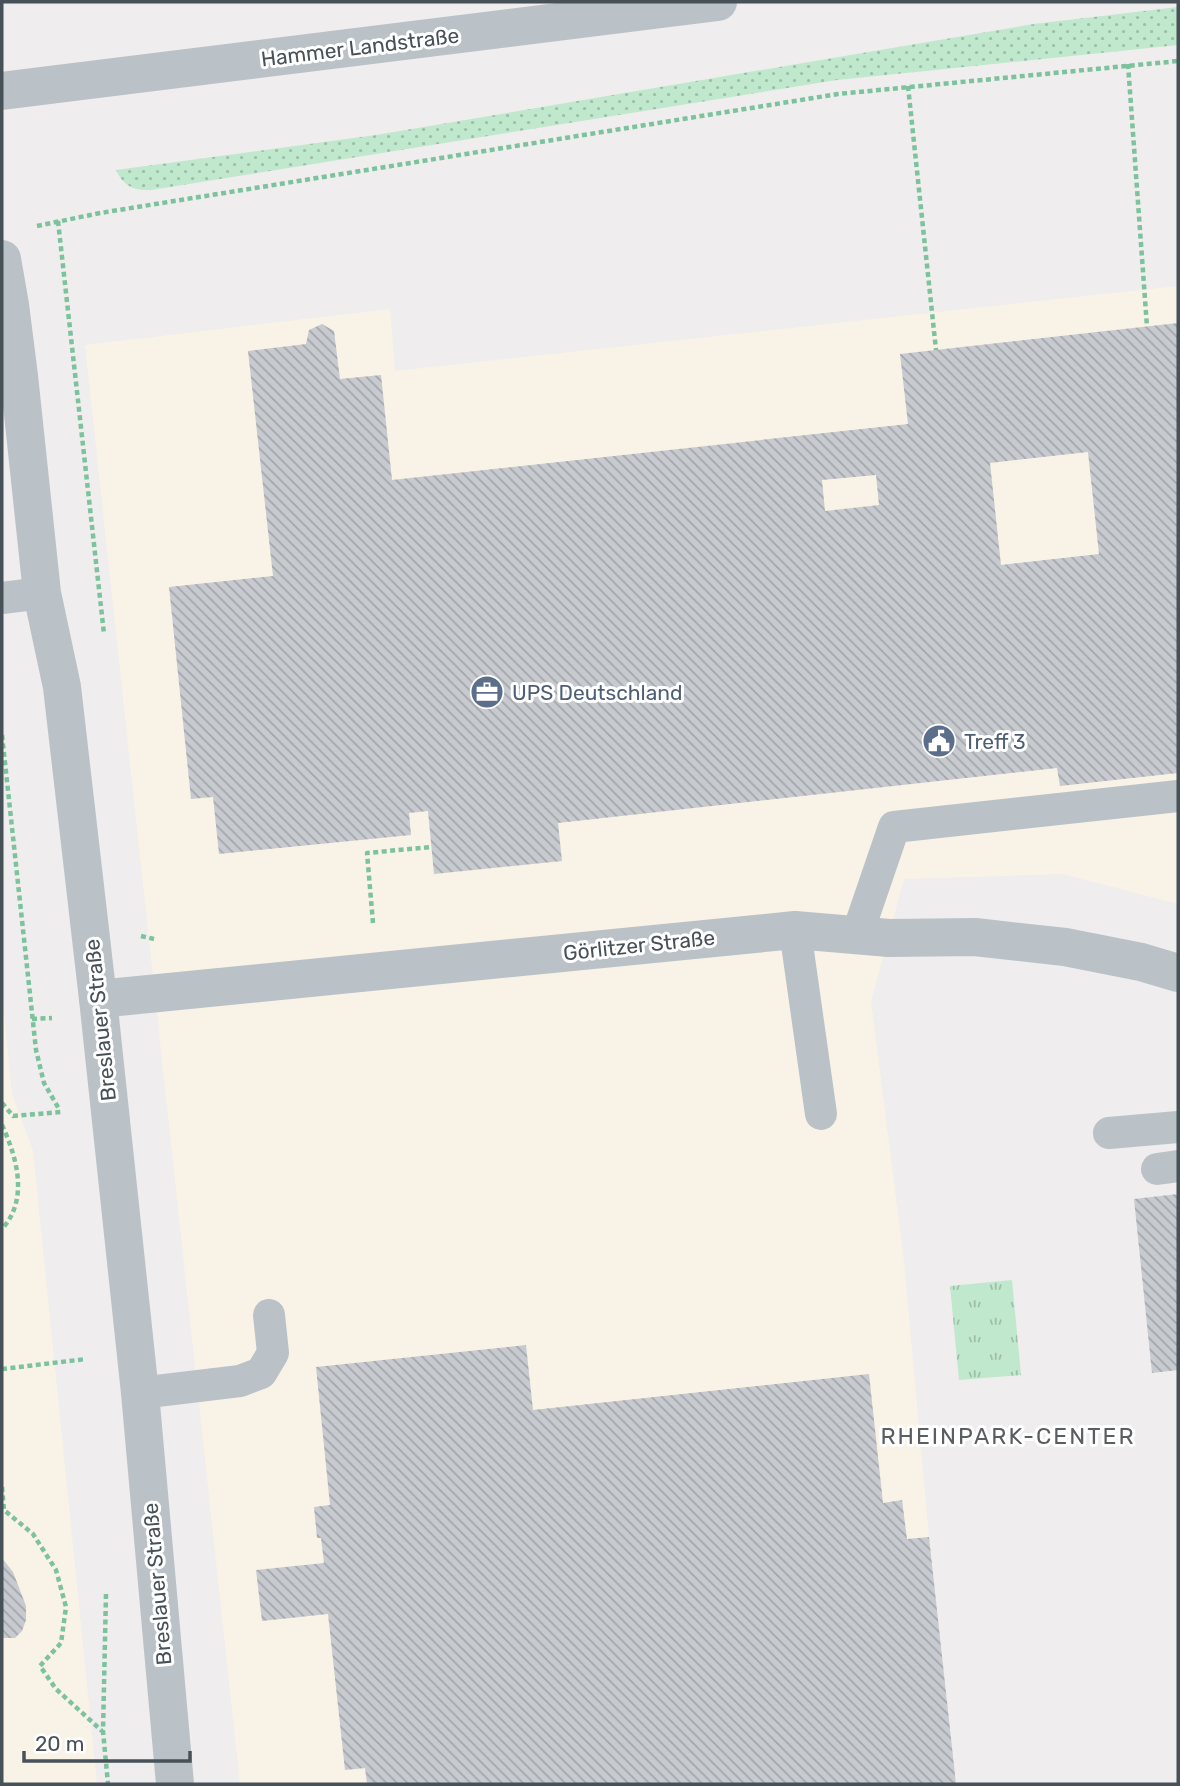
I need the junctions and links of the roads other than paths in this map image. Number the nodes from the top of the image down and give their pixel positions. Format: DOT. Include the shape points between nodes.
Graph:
graph roads {
  1 [pos="718,2"];
  2 [pos="2,91"];
  3 [pos="2,260"];
  4 [pos="10,376"];
  5 [pos="41,593"];
  6 [pos="2,598"];
  7 [pos="1178,796"];
  8 [pos="795,930"];
  9 [pos="857,935"];
  10 [pos="1178,973"];
  11 [pos="99,999"];
  12 [pos="821,1114"];
  13 [pos="1178,1127"];
  14 [pos="1109,1133"];
  15 [pos="269,1315"];
  16 [pos="140,1393"];
  17 [pos="175,1784"];
  1 -- 2 [label="street, Hammer Landstraße"];
  3 -- 4 [label="street, Breslauer Straße"];
  4 -- 5 [label="street, Breslauer Straße"];
  5 -- 6 [label="lane"];
  5 -- 11 [label="street, Breslauer Straße" via="62,687"];
  7 -- 9 [label="lane" via="894,827"];
  8 -- 9 [label="street, Görlitzer Straße"];
  8 -- 11 [label="street, Görlitzer Straße"];
  8 -- 12 [label="lane"];
  9 -- 10 [label="street, Görlitzer Straße" via="975,937 1065,947"];
  11 -- 16 [label="street, Breslauer Straße"];
  13 -- 14 [label="lane"];
  15 -- 16 [label="lane" via="273,1353 261,1373 240,1381"];
  16 -- 17 [label="street, Breslauer Straße"];
}
